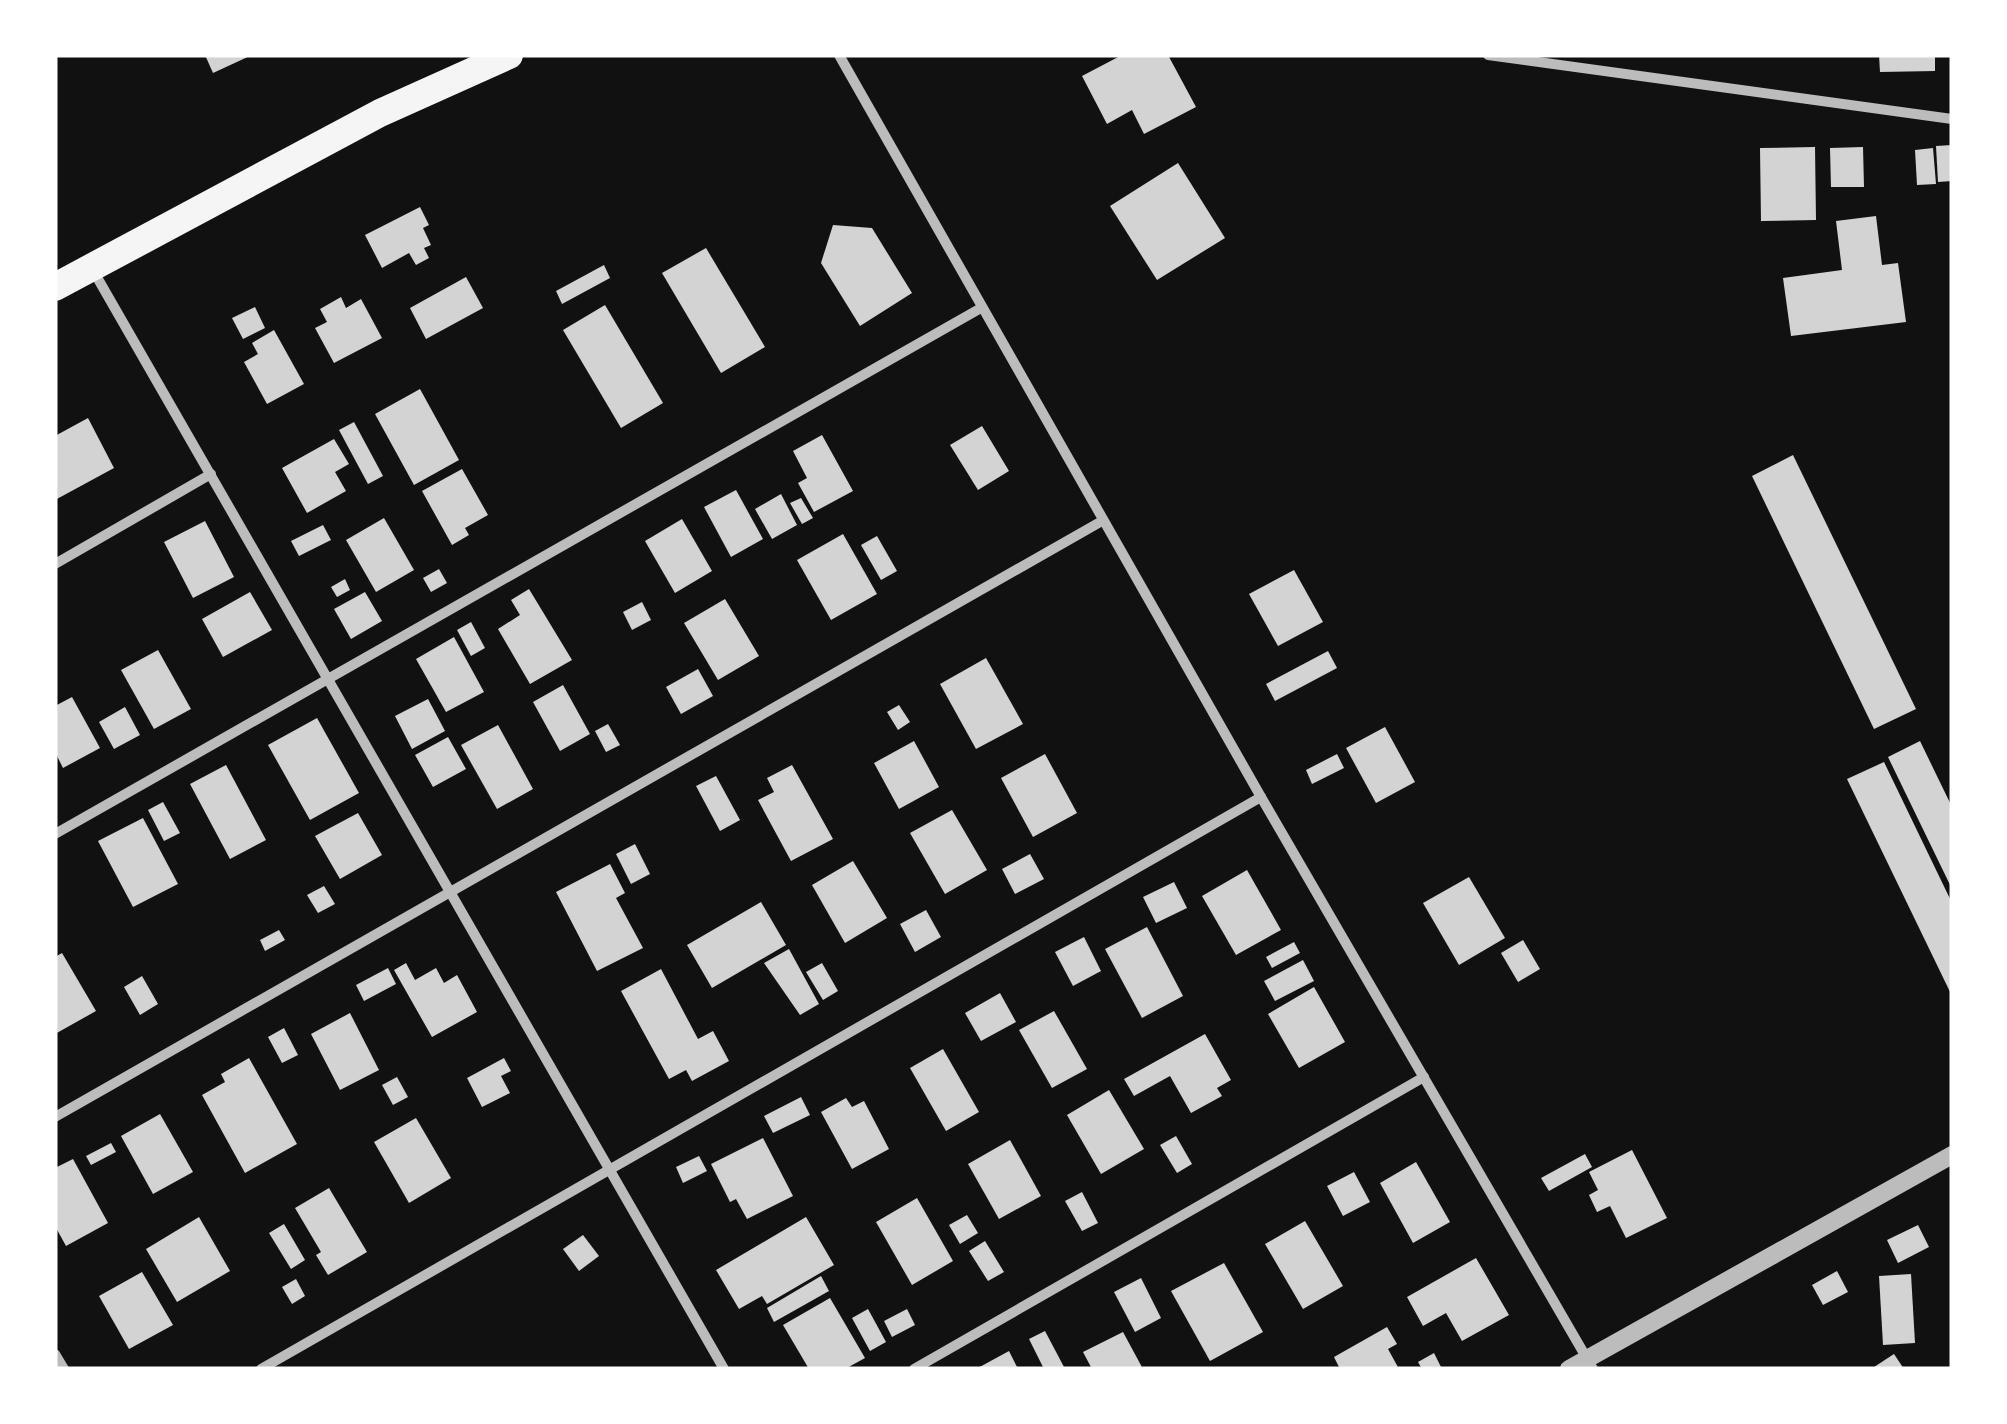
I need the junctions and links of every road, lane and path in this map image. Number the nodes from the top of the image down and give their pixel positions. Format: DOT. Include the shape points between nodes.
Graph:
graph roads {
  1 [pos="509,55"];
  2 [pos="840,55"];
  3 [pos="1488,55"];
  4 [pos="1952,119"];
  5 [pos="90,266"];
  6 [pos="55,287"];
  7 [pos="982,308"];
  8 [pos="211,474"];
  9 [pos="1102,521"];
  10 [pos="55,564"];
  11 [pos="329,675"];
  12 [pos="1260,797"];
  13 [pos="55,834"];
  14 [pos="452,892"];
  15 [pos="1424,1076"];
  16 [pos="55,1116"];
  17 [pos="1952,1155"];
  18 [pos="609,1170"];
  19 [pos="55,1354"];
  20 [pos="1590,1364"];
  21 [pos="64,1369"];
  22 [pos="261,1369"];
  23 [pos="724,1369"];
  24 [pos="914,1369"];
  25 [pos="1569,1369"];
  1 -- 5 [label="highway" via="380,113"];
  2 -- 7 [label="street"];
  3 -- 4 [label="street"];
  5 -- 6 [label="highway"];
  5 -- 8 [label="street"];
  7 -- 9 [label="street"];
  7 -- 11 [label="street"];
  8 -- 10 [label="street"];
  8 -- 11 [label="street"];
  9 -- 12 [label="street"];
  9 -- 14 [label="street"];
  11 -- 13 [label="street"];
  11 -- 14 [label="street"];
  12 -- 15 [label="street"];
  12 -- 18 [label="street"];
  14 -- 16 [label="street"];
  14 -- 18 [label="street"];
  15 -- 20 [label="street"];
  15 -- 24 [label="street"];
  17 -- 20 [label="street"];
  18 -- 22 [label="street"];
  18 -- 23 [label="street"];
  19 -- 21 [label="street"];
  20 -- 25 [label="street"];
}
